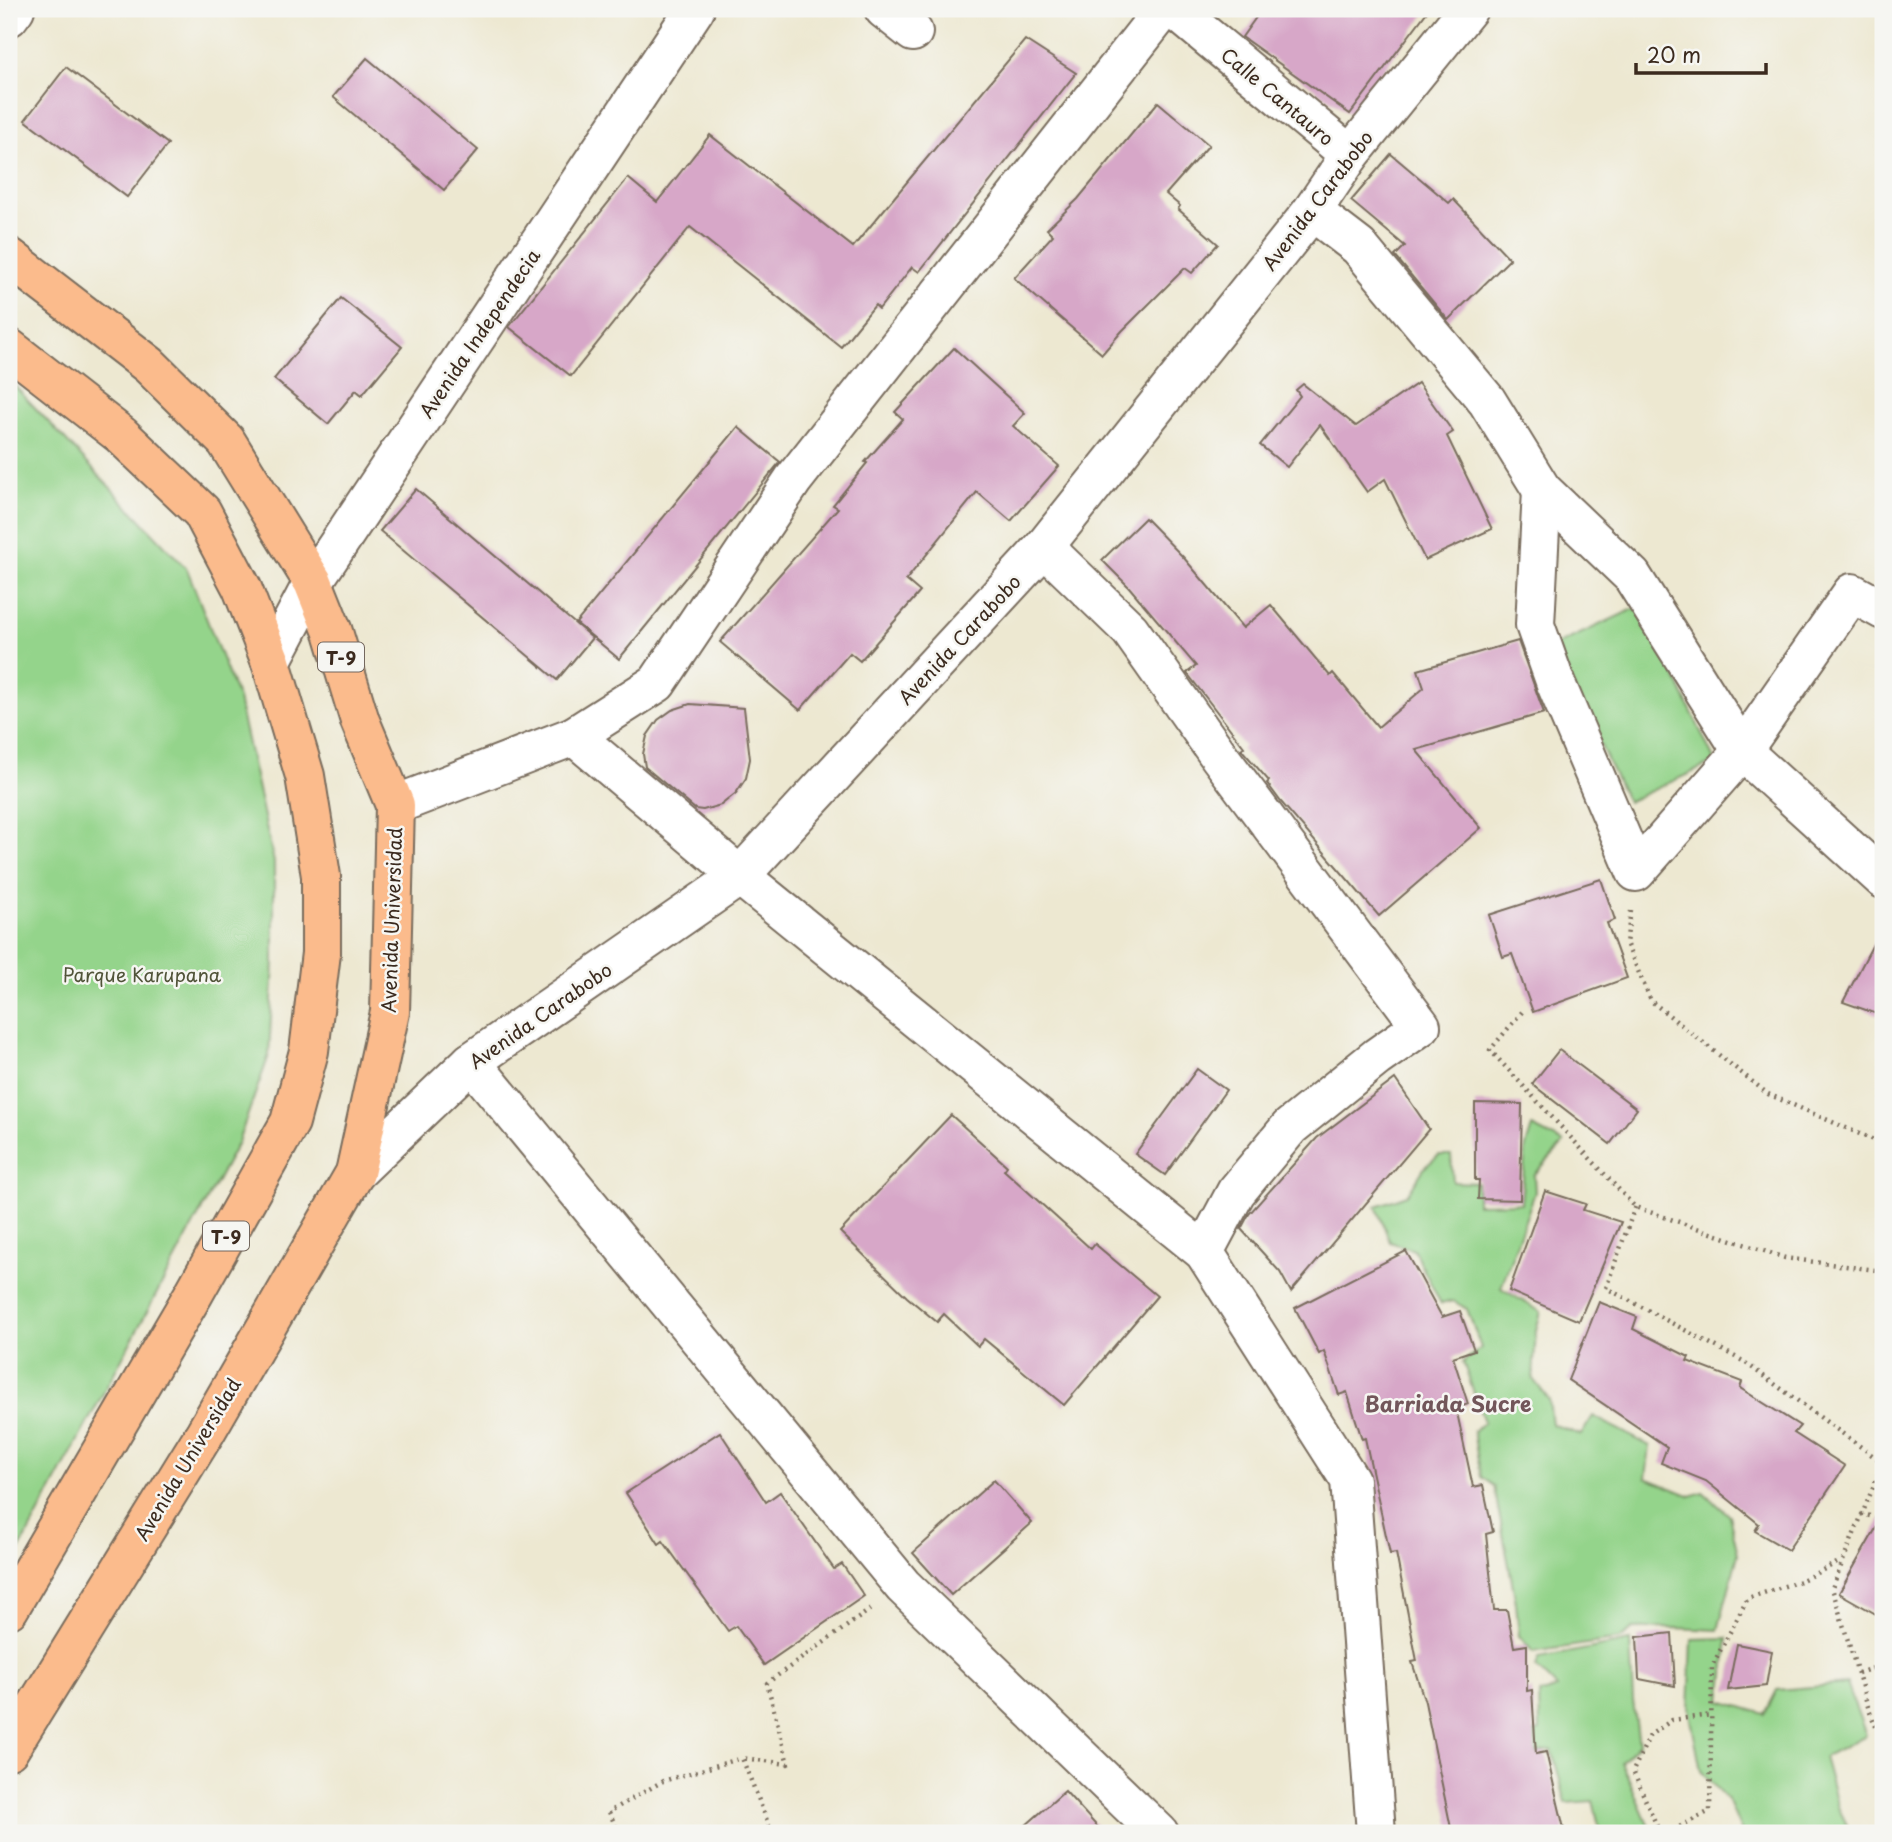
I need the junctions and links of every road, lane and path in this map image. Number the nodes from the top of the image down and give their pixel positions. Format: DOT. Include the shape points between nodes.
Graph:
graph roads {
  1 [pos="15,9"];
  2 [pos="695,9"];
  3 [pos="884,9"];
  4 [pos="1164,9"];
  5 [pos="1174,9"];
  6 [pos="1468,9"];
  7 [pos="9,18"];
  8 [pos="913,33"];
  9 [pos="1349,155"];
  10 [pos="1312,211"];
  11 [pos="9,257"];
  12 [pos="9,348"];
  13 [pos="1542,490"];
  14 [pos="1044,547"];
  15 [pos="313,582"];
  16 [pos="1883,610"];
  17 [pos="271,662"];
  18 [pos="574,736"];
  19 [pos="1742,751"];
  20 [pos="395,804"];
  21 [pos="1636,872"];
  22 [pos="740,876"];
  23 [pos="1883,879"];
  24 [pos="1522,1012"];
  25 [pos="471,1062"];
  26 [pos="1883,1144"];
  27 [pos="355,1173"];
  28 [pos="1635,1207"];
  29 [pos="1205,1252"];
  30 [pos="1883,1271"];
  31 [pos="1861,1514"];
  32 [pos="1883,1519"];
  33 [pos="1843,1560"];
  34 [pos="903,1586"];
  35 [pos="9,1609"];
  36 [pos="1883,1665"];
  37 [pos="1858,1673"];
  38 [pos="1712,1715"];
  39 [pos="1883,1743"];
  40 [pos="9,1750"];
  41 [pos="742,1758"];
  42 [pos="619,1833"];
  43 [pos="772,1833"];
  44 [pos="1159,1833"];
  45 [pos="1376,1833"];
  46 [pos="1660,1833"];
  47 [pos="1681,1833"];
  1 -- 7 [label="street"];
  2 -- 15 [label="street, Avenida Independecia"];
  3 -- 8 [label="street"];
  4 -- 18 [label="street" via="793,480 657,683"];
  5 -- 9 [label="street, Calle Cantauro"];
  6 -- 9 [label="street, Avenida Carabobo"];
  9 -- 10 [label="street, Avenida Carabobo"];
  10 -- 13 [label="street" via="1359,247 1479,391"];
  10 -- 14 [label="street, Avenida Carabobo"];
  11 -- 15 [label="highway, Avenida Universidad / T-9" via="149,365 226,442"];
  12 -- 17 [label="highway, T-9" via="121,435 202,512 242,588"];
  13 -- 19 [label="street" via="1632,576"];
  13 -- 21 [label="street" via="1535,625"];
  14 -- 22 [label="street, Avenida Carabobo"];
  14 -- 29 [label="street" via="1130,630 1421,1026 1290,1127 1236,1192"];
  15 -- 17 [label="street, Avenida Independecia"];
  15 -- 20 [label="highway, Avenida Universidad / T-9" via="360,721"];
  16 -- 19 [label="street" via="1852,593"];
  17 -- 35 [label="highway, T-9" via="305,776 321,876 321,953 309,1051 290,1122"];
  18 -- 20 [label="street"];
  18 -- 22 [label="street"];
  19 -- 21 [label="street"];
  19 -- 23 [label="street"];
  20 -- 27 [label="highway, Avenida Universidad / T-9" via="390,1012"];
  21 -- 26 [label="path" via="1626,943 1651,1001 1768,1094"];
  22 -- 25 [label="street, Avenida Carabobo"];
  22 -- 29 [label="street"];
  24 -- 28 [label="path" via="1490,1050"];
  25 -- 27 [label="street, Avenida Carabobo"];
  25 -- 34 [label="street"];
  27 -- 40 [label="highway, Avenida Universidad / T-9" via="205,1433"];
  28 -- 30 [label="path" via="1785,1258"];
  28 -- 31 [label="path" via="1606,1288 1743,1361 1883,1463"];
  29 -- 45 [label="street" via="1349,1479"];
  31 -- 32 [label="path"];
  31 -- 33 [label="path"];
  33 -- 37 [label="path" via="1832,1588"];
  33 -- 38 [label="path" via="1800,1581 1748,1598 1712,1666"];
  34 -- 41 [label="path" via="767,1683 788,1764"];
  34 -- 44 [label="street"];
  36 -- 37 [label="path"];
  37 -- 39 [label="path"];
  38 -- 46 [label="path" via="1672,1720 1650,1735 1633,1771"];
  38 -- 47 [label="path" via="1710,1811 1679,1828"];
  41 -- 42 [label="path" via="663,1782 609,1812"];
  41 -- 43 [label="path"];
}
